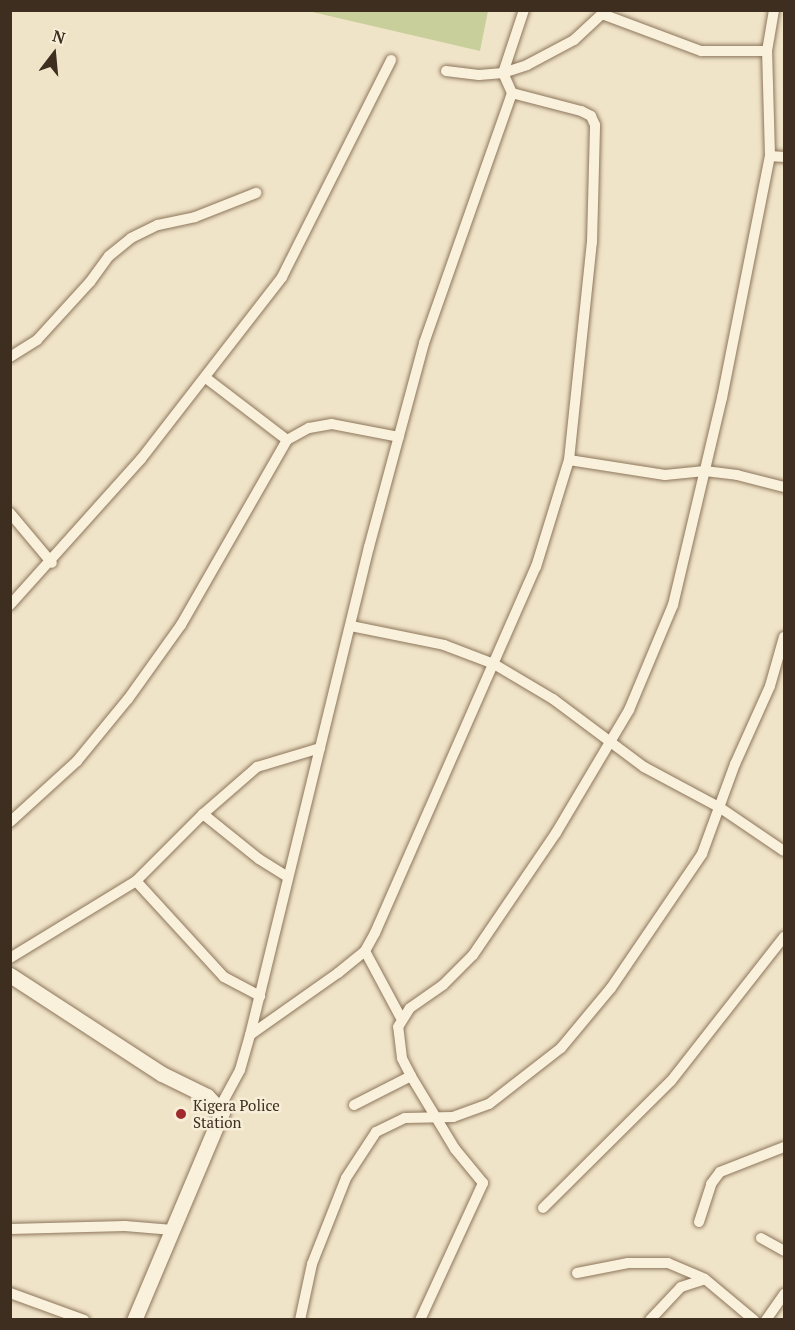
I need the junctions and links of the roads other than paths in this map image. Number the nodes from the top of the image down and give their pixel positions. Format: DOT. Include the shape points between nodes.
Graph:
graph roads {
  1 [pos="524,10"];
  2 [pos="774,10"];
  3 [pos="605,12"];
  4 [pos="767,51"];
  5 [pos="391,60"];
  6 [pos="446,71"];
  7 [pos="503,73"];
  8 [pos="512,93"];
  9 [pos="770,156"];
  10 [pos="784,157"];
  11 [pos="256,193"];
  12 [pos="10,357"];
  13 [pos="206,378"];
  14 [pos="399,437"];
  15 [pos="287,440"];
  16 [pos="569,460"];
  17 [pos="705,471"];
  18 [pos="784,487"];
  19 [pos="10,513"];
  20 [pos="52,563"];
  21 [pos="10,605"];
  22 [pos="351,626"];
  23 [pos="784,637"];
  24 [pos="494,664"];
  25 [pos="610,744"];
  26 [pos="320,748"];
  27 [pos="719,807"];
  28 [pos="203,814"];
  29 [pos="10,822"];
  30 [pos="784,850"];
  31 [pos="288,878"];
  32 [pos="136,881"];
  33 [pos="784,937"];
  34 [pos="364,951"];
  35 [pos="10,958"];
  36 [pos="10,975"];
  37 [pos="260,996"];
  38 [pos="400,1018"];
  39 [pos="250,1035"];
  40 [pos="411,1076"];
  41 [pos="354,1105"];
  42 [pos="220,1107"];
  43 [pos="435,1119"];
  44 [pos="784,1148"];
  45 [pos="543,1208"];
  46 [pos="699,1222"];
  47 [pos="10,1229"];
  48 [pos="173,1230"];
  49 [pos="761,1238"];
  50 [pos="784,1251"];
  51 [pos="577,1273"];
  52 [pos="705,1279"];
  53 [pos="10,1293"];
  54 [pos="784,1294"];
  55 [pos="84,1320"];
  56 [pos="134,1320"];
  57 [pos="300,1320"];
  58 [pos="420,1320"];
  59 [pos="650,1320"];
  60 [pos="754,1320"];
  61 [pos="766,1320"];
  1 -- 7 [label="street"];
  2 -- 4 [label="street"];
  3 -- 4 [label="street" via="701,51"];
  3 -- 7 [label="street" via="566,45"];
  4 -- 9 [label="street"];
  5 -- 13 [label="street" via="282,278"];
  6 -- 7 [label="street"];
  7 -- 8 [label="street"];
  8 -- 14 [label="street" via="424,343"];
  8 -- 16 [label="street" via="581,111 591,116 595,125 592,242"];
  9 -- 10 [label="street"];
  9 -- 17 [label="street"];
  11 -- 12 [label="street" via="158,225 131,238 109,256 37,340"];
  13 -- 15 [label="street"];
  13 -- 20 [label="street"];
  14 -- 15 [label="street" via="332,424 309,428"];
  14 -- 22 [label="street"];
  15 -- 29 [label="street" via="181,625 128,699 78,761"];
  16 -- 17 [label="street" via="665,475"];
  16 -- 24 [label="street" via="536,567"];
  17 -- 18 [label="street"];
  17 -- 25 [label="street" via="673,605 648,670"];
  19 -- 20 [label="street"];
  20 -- 21 [label="street"];
  22 -- 24 [label="street" via="444,645"];
  22 -- 26 [label="street"];
  23 -- 27 [label="street" via="770,686"];
  24 -- 25 [label="street" via="553,699"];
  24 -- 34 [label="street"];
  25 -- 27 [label="street" via="673,785"];
  25 -- 38 [label="street" via="556,833 473,955 443,985"];
  26 -- 28 [label="street" via="257,767"];
  26 -- 31 [label="street"];
  27 -- 30 [label="street"];
  27 -- 43 [label="street" via="694,868 579,1029 544,1063 489,1104 471,1113"];
  28 -- 31 [label="street" via="259,860"];
  28 -- 32 [label="street"];
  31 -- 37 [label="street"];
  32 -- 35 [label="street"];
  32 -- 37 [label="street" via="224,977"];
  33 -- 45 [label="street" via="671,1081"];
  34 -- 38 [label="street"];
  34 -- 39 [label="street"];
  36 -- 42 [label="street"];
  37 -- 39 [label="street"];
  38 -- 40 [label="street" via="396,1037"];
  39 -- 42 [label="street" via="240,1070"];
  40 -- 41 [label="street"];
  40 -- 43 [label="street"];
  42 -- 48 [label="street" via="222,1115"];
  43 -- 57 [label="street" via="405,1118 376,1132 346,1178 312,1264"];
  43 -- 58 [label="street" via="483,1183"];
  44 -- 46 [label="street" via="720,1172 711,1184"];
  47 -- 48 [label="street" via="125,1226"];
  48 -- 56 [label="street"];
  49 -- 50 [label="street"];
  51 -- 52 [label="street" via="628,1263 668,1263"];
  52 -- 59 [label="street" via="681,1287"];
  52 -- 60 [label="street"];
  53 -- 55 [label="street"];
  54 -- 61 [label="street"];
}
